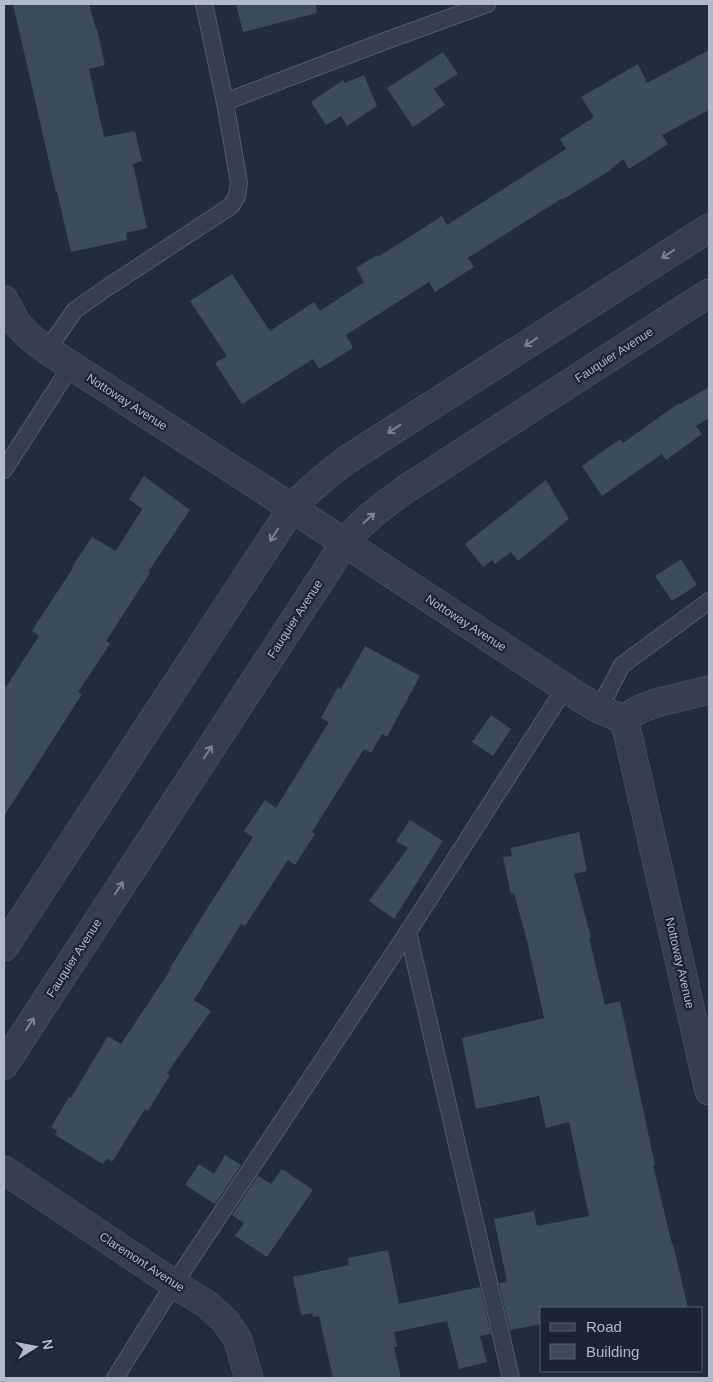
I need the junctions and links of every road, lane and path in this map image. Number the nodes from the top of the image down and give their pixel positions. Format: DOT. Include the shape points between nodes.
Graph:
graph roads {
  1 [pos="204,4"];
  2 [pos="487,4"];
  3 [pos="225,102"];
  4 [pos="709,228"];
  5 [pos="709,293"];
  6 [pos="4,300"];
  7 [pos="47,350"];
  8 [pos="71,366"];
  9 [pos="4,470"];
  10 [pos="292,508"];
  11 [pos="345,543"];
  12 [pos="709,602"];
  13 [pos="565,688"];
  14 [pos="709,690"];
  15 [pos="611,714"];
  16 [pos="408,932"];
  17 [pos="4,947"];
  18 [pos="4,1065"];
  19 [pos="709,1091"];
  20 [pos="4,1170"];
  21 [pos="174,1284"];
  22 [pos="115,1378"];
  23 [pos="249,1378"];
  24 [pos="511,1378"];
  1 -- 3 [label="lane"];
  2 -- 3 [label="lane"];
  3 -- 7 [label="lane" via="239,183 231,206 74,310"];
  4 -- 10 [label="street, one-way" via="348,459"];
  11 -- 5 [label="street, Fauquier Avenue, one-way" via="380,507 406,489"];
  6 -- 7 [label="street, Nottoway Avenue" via="17,324"];
  7 -- 8 [label="street, Nottoway Avenue"];
  8 -- 9 [label="lane"];
  8 -- 10 [label="street, Nottoway Avenue"];
  10 -- 11 [label="street, Nottoway Avenue"];
  10 -- 17 [label="street, one-way"];
  11 -- 13 [label="street, Nottoway Avenue"];
  18 -- 11 [label="street, Fauquier Avenue, one-way"];
  12 -- 15 [label="lane" via="622,665"];
  13 -- 15 [label="street, Nottoway Avenue"];
  13 -- 16 [label="lane"];
  14 -- 15 [label="street"];
  15 -- 19 [label="street, Nottoway Avenue" via="628,735"];
  16 -- 21 [label="lane"];
  16 -- 24 [label="lane"];
  20 -- 21 [label="street, Claremont Avenue"];
  21 -- 22 [label="lane"];
  21 -- 23 [label="street, Claremont Avenue" via="208,1305 226,1322 238,1340"];
}
